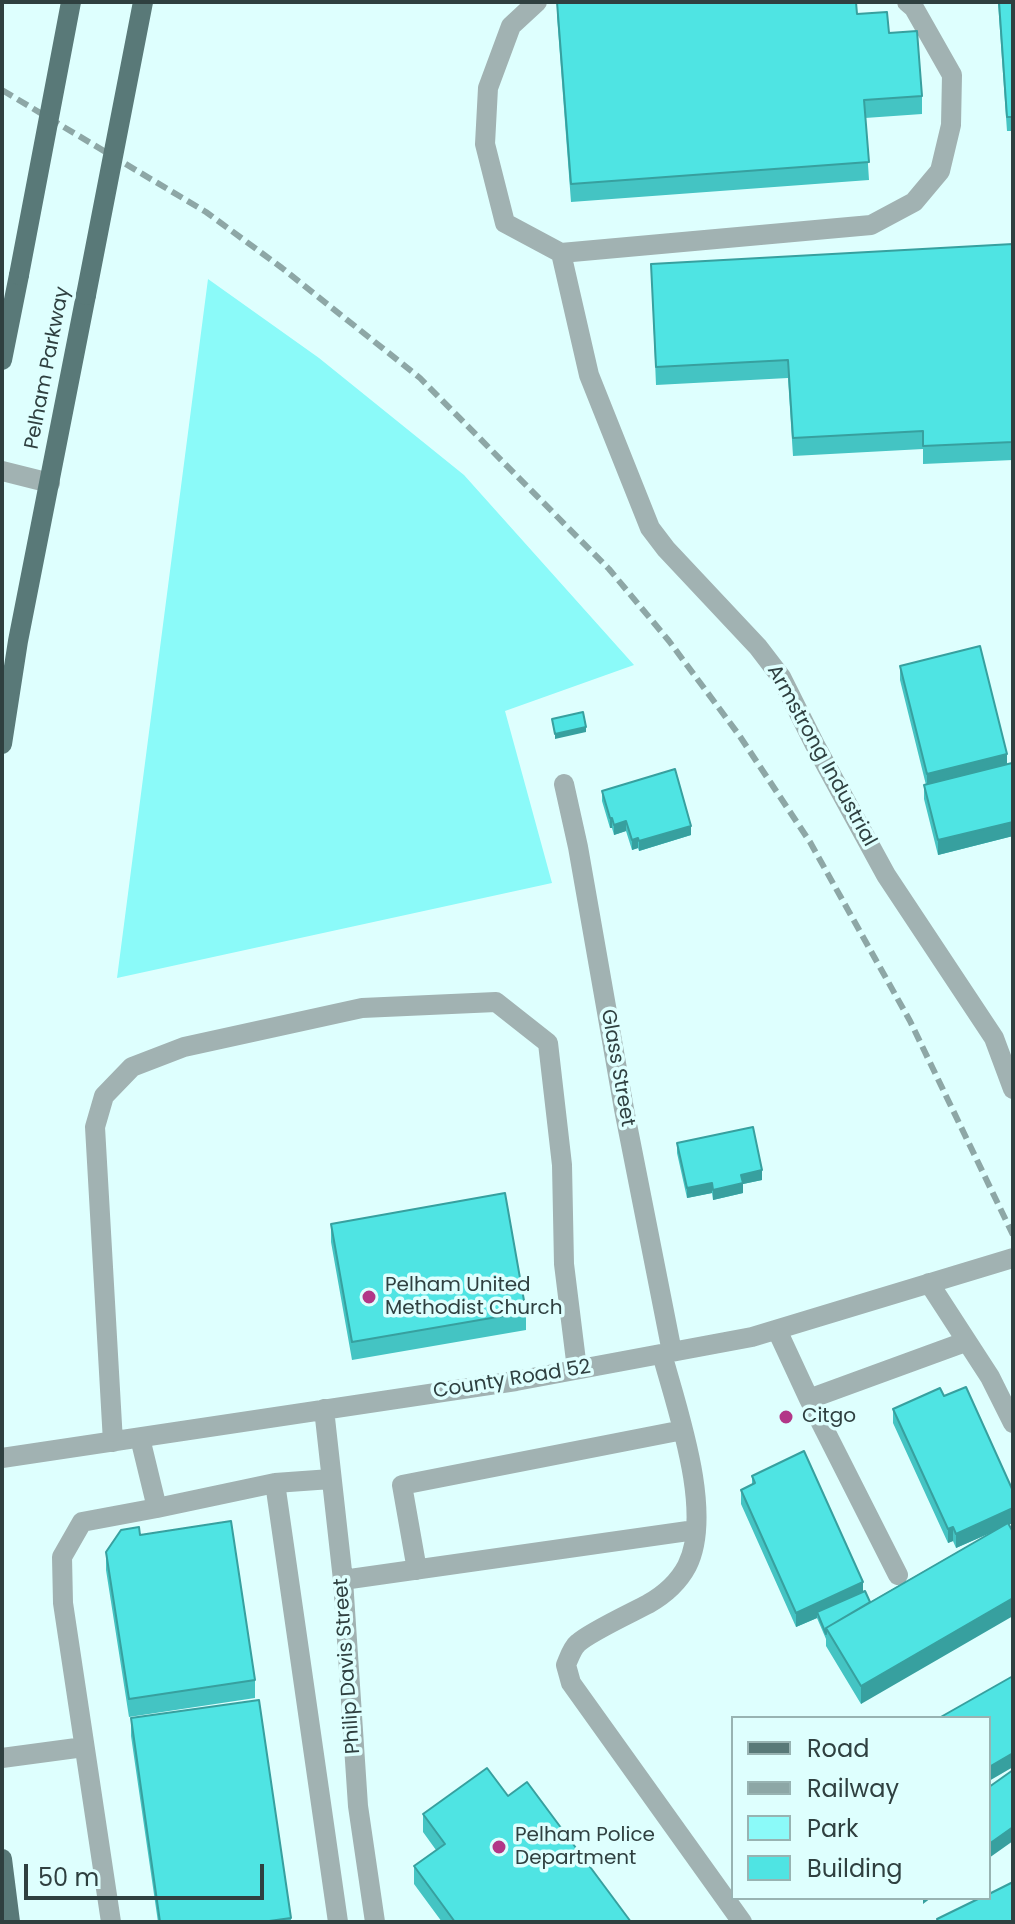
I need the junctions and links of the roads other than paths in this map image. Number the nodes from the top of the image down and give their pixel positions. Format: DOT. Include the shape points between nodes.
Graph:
graph roads {
  1 [pos="71,2"];
  2 [pos="143,2"];
  3 [pos="537,2"];
  4 [pos="907,2"];
  5 [pos="561,253"];
  6 [pos="2,360"];
  7 [pos="2,471"];
  8 [pos="50,483"];
  9 [pos="2,744"];
  10 [pos="564,784"];
  11 [pos="1013,1089"];
  12 [pos="1013,1258"];
  13 [pos="929,1283"];
  14 [pos="777,1330"];
  15 [pos="965,1342"];
  16 [pos="667,1353"];
  17 [pos="577,1369"];
  18 [pos="809,1399"];
  19 [pos="324,1409"];
  20 [pos="1013,1423"];
  21 [pos="683,1430"];
  22 [pos="140,1438"];
  23 [pos="113,1442"];
  24 [pos="2,1458"];
  25 [pos="331,1479"];
  26 [pos="275,1483"];
  27 [pos="157,1508"];
  28 [pos="695,1530"];
  29 [pos="417,1570"];
  30 [pos="898,1575"];
  31 [pos="343,1580"];
  32 [pos="84,1747"];
  33 [pos="2,1758"];
  34 [pos="2,1859"];
  35 [pos="10,1922"];
  36 [pos="111,1922"];
  37 [pos="338,1922"];
  38 [pos="375,1922"];
  39 [pos="742,1922"];
  1 -- 6 [label="main road, bridge"];
  2 -- 8 [label="main road, Pelham Parkway, bridge"];
  3 -- 5 [label="street" via="511,26 488,88 485,144 505,223"];
  4 -- 5 [label="street" via="952,75 951,125 940,171 914,202 871,225"];
  5 -- 11 [label="street, Armstrong Industrial" via="589,375 650,528 781,677 886,875 994,1038"];
  7 -- 8 [label="street"];
  8 -- 9 [label="main road, Pelham Parkway"];
  10 -- 16 [label="street, Glass Street"];
  12 -- 13 [label="street, County Road 52"];
  13 -- 14 [label="street, County Road 52"];
  13 -- 15 [label="street"];
  14 -- 16 [label="street, County Road 52"];
  14 -- 18 [label="street"];
  15 -- 18 [label="street"];
  15 -- 20 [label="street"];
  16 -- 17 [label="street, County Road 52"];
  16 -- 21 [label="street, Glass Street"];
  17 -- 19 [label="street, County Road 52"];
  17 -- 23 [label="street" via="548,1043 496,1002 362,1008 184,1047 132,1067 104,1096 95,1127"];
  18 -- 30 [label="street"];
  19 -- 22 [label="street, County Road 52"];
  19 -- 25 [label="street, Philip Davis Street"];
  21 -- 28 [label="street, Glass Street" via="693,1477"];
  21 -- 29 [label="street" via="402,1485"];
  22 -- 23 [label="street, County Road 52"];
  22 -- 27 [label="street"];
  23 -- 24 [label="street, County Road 52"];
  25 -- 26 [label="street"];
  25 -- 31 [label="street, Philip Davis Street"];
  26 -- 27 [label="street"];
  26 -- 37 [label="street"];
  27 -- 32 [label="street" via="82,1522 62,1557 63,1603"];
  28 -- 29 [label="street"];
  28 -- 39 [label="street, Glass Street" via="687,1566 662,1596 577,1644 566,1665 571,1683"];
  29 -- 31 [label="street"];
  31 -- 38 [label="street, Philip Davis Street" via="358,1806"];
  32 -- 33 [label="street"];
  32 -- 36 [label="street"];
  34 -- 35 [label="main road"];
}
